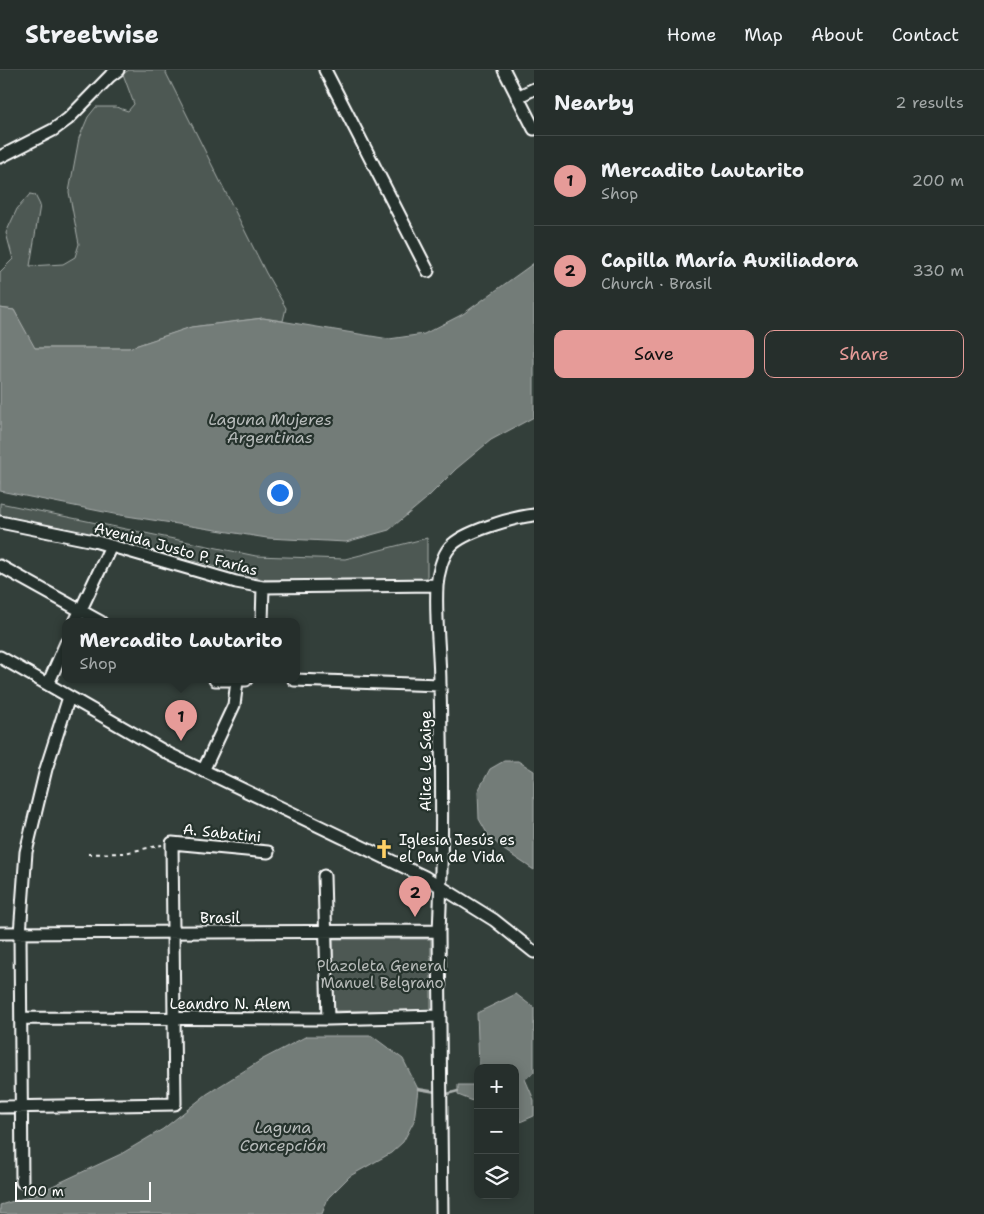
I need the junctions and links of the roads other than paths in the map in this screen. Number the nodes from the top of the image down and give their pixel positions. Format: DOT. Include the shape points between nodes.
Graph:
graph roads {
  1 [pos="118,70"];
  2 [pos="325,70"];
  3 [pos="504,70"];
  4 [pos="534,88"];
  5 [pos="517,97"];
  6 [pos="534,129"];
  7 [pos="0,157"];
  8 [pos="428,271"];
  9 [pos="534,516"];
  10 [pos="0,522"];
  11 [pos="110,546"];
  12 [pos="0,566"];
  13 [pos="437,585"];
  14 [pos="262,587"];
  15 [pos="80,611"];
  16 [pos="77,618"];
  17 [pos="93,618"];
  18 [pos="262,618"];
  19 [pos="62,653"];
  20 [pos="0,657"];
  21 [pos="300,680"];
  22 [pos="240,683"];
  23 [pos="48,684"];
  24 [pos="440,685"];
  25 [pos="69,697"];
  26 [pos="203,771"];
  27 [pos="268,852"];
  28 [pos="324,876"];
  29 [pos="441,888"];
  30 [pos="439,931"];
  31 [pos="174,932"];
  32 [pos="326,933"];
  33 [pos="0,934"];
  34 [pos="20,934"];
  35 [pos="534,952"];
  36 [pos="440,1016"];
  37 [pos="21,1018"];
  38 [pos="175,1019"];
  39 [pos="328,1019"];
  40 [pos="0,1107"];
  41 [pos="21,1107"];
  42 [pos="22,1182"];
  43 [pos="442,1214"];
  1 -- 7 [label="street" via="61,125"];
  2 -- 8 [label="street"];
  3 -- 5 [label="street"];
  4 -- 5 [label="street"];
  5 -- 6 [label="street"];
  9 -- 13 [label="street, Alice Le Saige" via="507,520 450,546 443,558"];
  10 -- 11 [label="street, Avenida Justo P. Farías"];
  11 -- 14 [label="street, Avenida Justo P. Farías"];
  11 -- 15 [label="street"];
  12 -- 15 [label="street"];
  13 -- 14 [label="street, Avenida Justo P. Farías"];
  13 -- 24 [label="street, Alice Le Saige"];
  14 -- 18 [label="street"];
  15 -- 16 [label="street"];
  15 -- 17 [label="street"];
  19 -- 23 [label="street"];
  20 -- 23 [label="street"];
  21 -- 24 [label="street"];
  22 -- 26 [label="street" via="234,705"];
  23 -- 25 [label="street"];
  24 -- 29 [label="street, Alice Le Saige"];
  25 -- 26 [label="street"];
  25 -- 34 [label="street" via="46,769 26,852"];
  26 -- 29 [label="street" via="425,877"];
  27 -- 31 [label="street, A. Sabatini" via="172,843"];
  28 -- 32 [label="street"];
  29 -- 30 [label="street, Alice Le Saige"];
  29 -- 35 [label="street" via="494,920"];
  30 -- 32 [label="street, Brasil"];
  30 -- 36 [label="street, Alice Le Saige"];
  31 -- 32 [label="street, Brasil"];
  31 -- 34 [label="street, Brasil"];
  31 -- 38 [label="street"];
  32 -- 39 [label="street"];
  33 -- 34 [label="street, Brasil"];
  34 -- 37 [label="street"];
  36 -- 39 [label="street, Leandro N. Alem"];
  36 -- 43 [label="street, Alice Le Saige"];
  37 -- 38 [label="street, Leandro N. Alem"];
  37 -- 41 [label="street"];
  38 -- 39 [label="street, Leandro N. Alem"];
  38 -- 41 [label="street" via="175,1104"];
  40 -- 41 [label="street"];
  41 -- 42 [label="street"];
}
